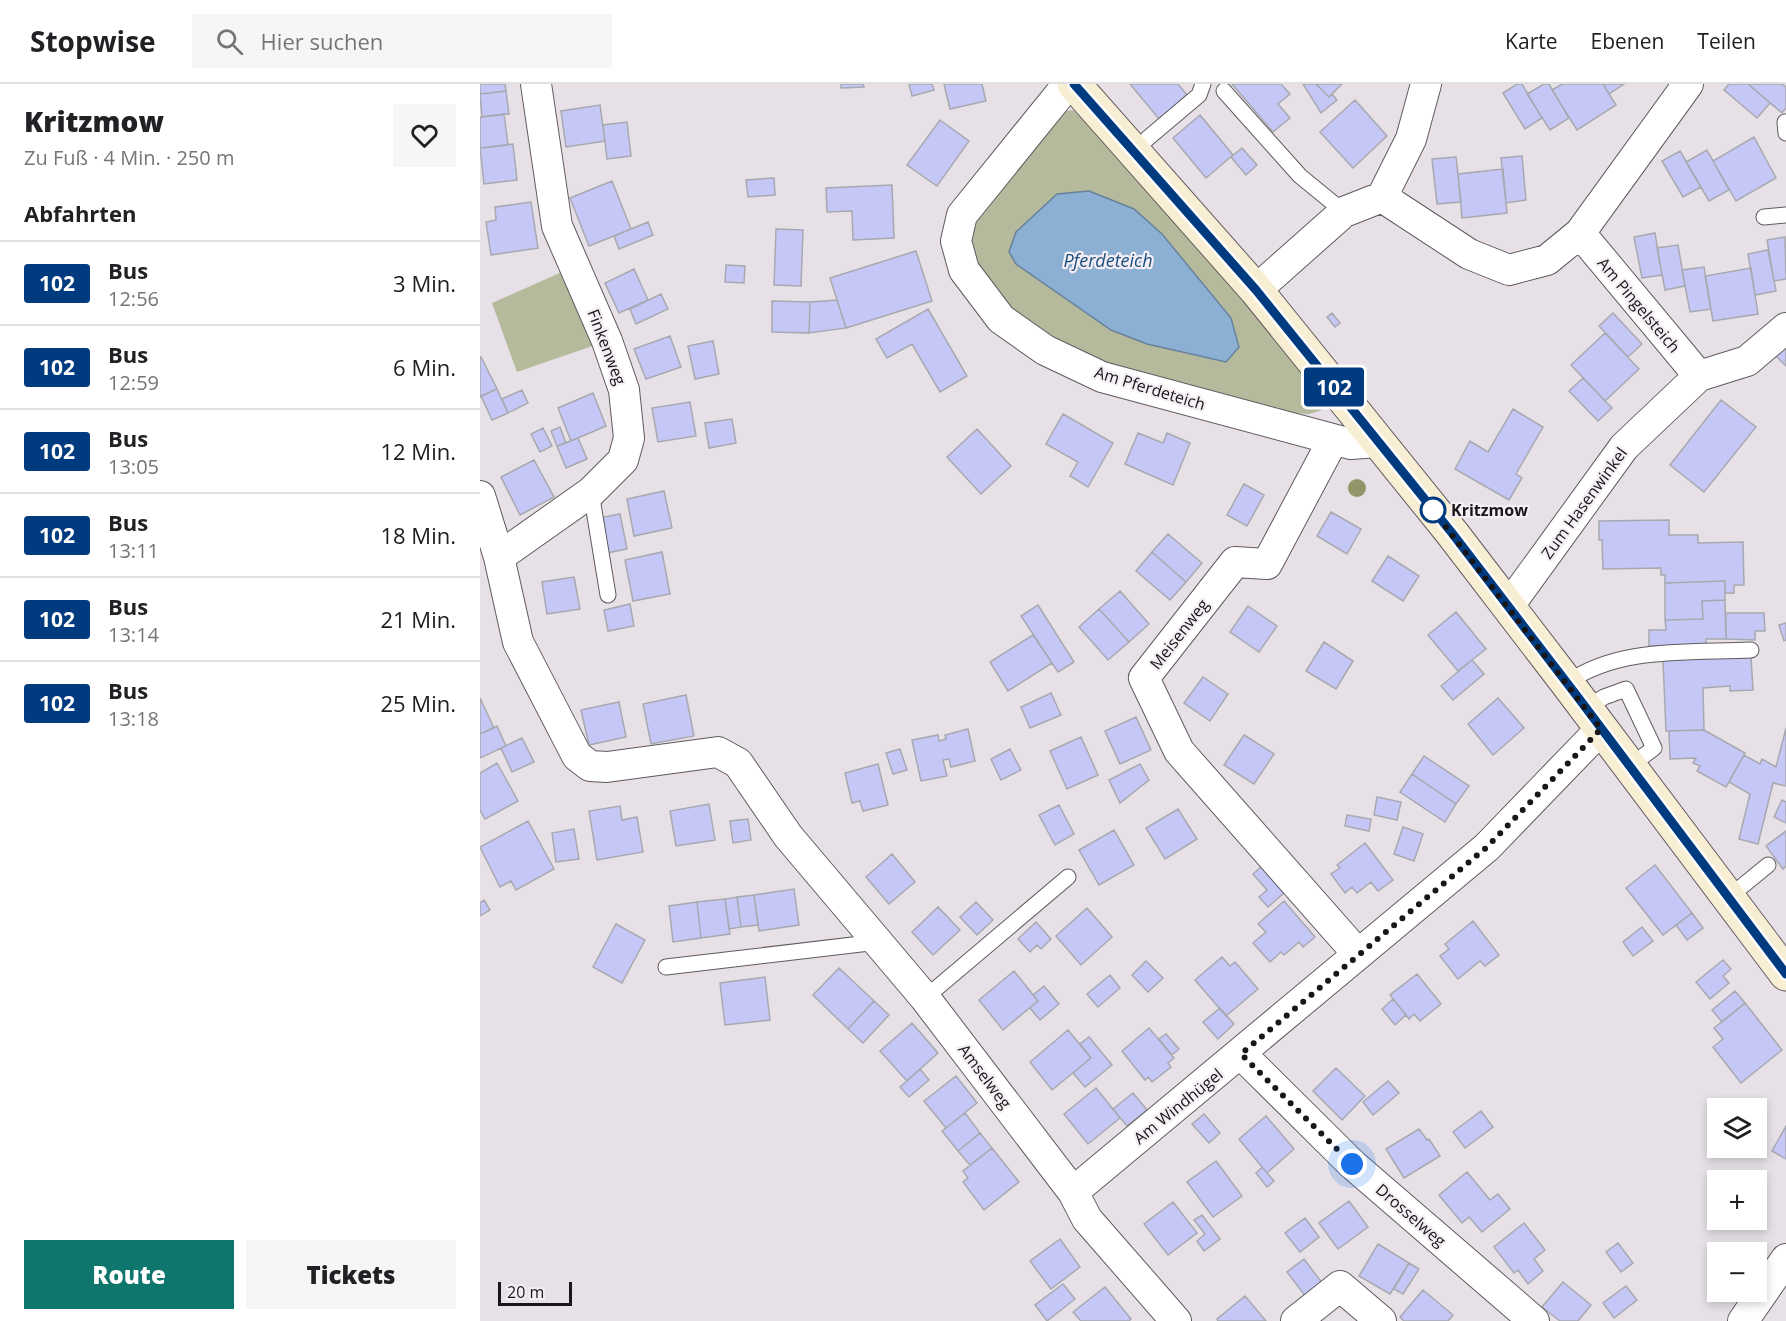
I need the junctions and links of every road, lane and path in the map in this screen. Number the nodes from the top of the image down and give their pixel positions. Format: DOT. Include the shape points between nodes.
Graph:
graph roads {
  1 [pos="536,84"];
  2 [pos="1068,84"];
  3 [pos="1074,84"];
  4 [pos="1203,84"];
  5 [pos="1426,84"];
  6 [pos="1688,84"];
  7 [pos="1224,91"];
  8 [pos="1134,153"];
  9 [pos="1382,197"];
  10 [pos="1344,212"];
  11 [pos="1786,215"];
  12 [pos="1764,217"];
  13 [pos="1580,233"];
  14 [pos="1256,290"];
  15 [pos="1786,328"];
  16 [pos="1699,376"];
  17 [pos="1333,440"];
  18 [pos="1378,442"];
  19 [pos="591,492"];
  20 [pos="480,496"];
  21 [pos="499,557"];
  22 [pos="608,596"];
  23 [pos="1508,607"];
  24 [pos="1751,650"];
  25 [pos="1585,707"];
  26 [pos="1630,766"];
  27 [pos="1768,865"];
  28 [pos="1068,877"];
  29 [pos="1729,897"];
  30 [pos="878,942"];
  31 [pos="1358,954"];
  32 [pos="666,967"];
  33 [pos="1786,974"];
  34 [pos="925,999"];
  35 [pos="1241,1054"];
  36 [pos="1073,1192"];
  37 [pos="1786,1259"];
  38 [pos="1176,1321"];
  39 [pos="1296,1321"];
  40 [pos="1381,1321"];
  41 [pos="1534,1321"];
  42 [pos="1743,1321"];
  1 -- 19 [label="street, Finkenweg" via="557,226 624,390 629,438 623,460"];
  2 -- 17 [label="street, Am Pferdeteich" via="962,215 956,241 964,270 1001,319 1045,350 1102,377"];
  3 -- 8 [label="main road"];
  4 -- 8 [label="lane" via="1199,95"];
  5 -- 9 [label="street" via="1411,138"];
  6 -- 13 [label="street"];
  7 -- 10 [label="lane" via="1300,176"];
  8 -- 14 [label="main road"];
  9 -- 10 [label="street"];
  9 -- 13 [label="street" via="1469,254 1509,270 1547,260"];
  10 -- 14 [label="street"];
  11 -- 12 [label="lane"];
  13 -- 16 [label="street, Am Pingelsteich"];
  14 -- 18 [label="main road"];
  15 -- 16 [label="street, Zum Hasenwinkel" via="1747,361"];
  16 -- 23 [label="street, Zum Hasenwinkel" via="1624,447"];
  17 -- 18 [label="street, Am Pferdeteich" via="1351,444"];
  17 -- 31 [label="street, Meisenweg" via="1267,564 1235,561 1144,678 1179,751"];
  18 -- 23 [label="main road"];
  19 -- 21 [label="street, Finkenweg"];
  19 -- 22 [label="lane"];
  20 -- 21 [label="street"];
  21 -- 30 [label="street, Amselweg" via="518,642 577,756 590,766 607,767 718,752 738,764 788,836"];
  23 -- 25 [label="main road"];
  24 -- 25 [label="lane" via="1637,656 1584,671"];
  25 -- 26 [label="main road"];
  25 -- 26 [label="lane" via="1626,689 1654,748"];
  25 -- 31 [label="street, Am Windhügel" via="1487,847"];
  26 -- 29 [label="main road"];
  27 -- 29 [label="lane"];
  28 -- 34 [label="lane"];
  29 -- 33 [label="main road"];
  30 -- 32 [label="lane"];
  30 -- 34 [label="street, Amselweg"];
  31 -- 35 [label="street, Am Windhügel"];
  34 -- 36 [label="street, Amselweg"];
  35 -- 36 [label="street, Am Windhügel"];
  35 -- 41 [label="street, Drosselweg" via="1352,1164"];
  36 -- 38 [label="street, Amselweg" via="1088,1219"];
  37 -- 42 [label="street"];
  39 -- 40 [label="street" via="1340,1286"];
}
